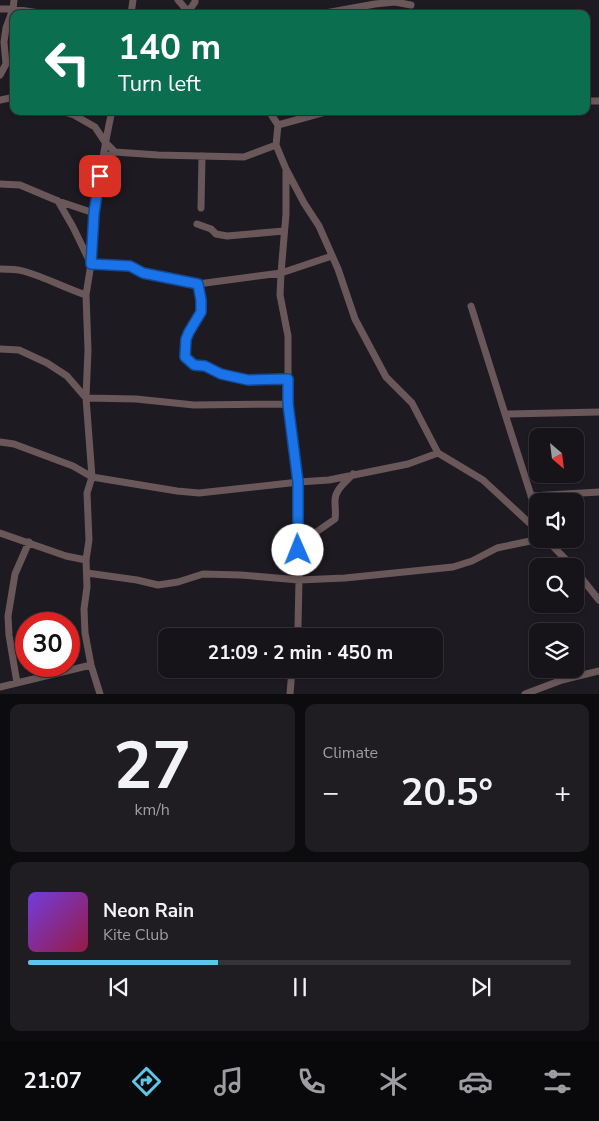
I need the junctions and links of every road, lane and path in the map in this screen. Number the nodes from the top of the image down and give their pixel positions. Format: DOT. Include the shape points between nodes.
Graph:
graph roads {
  1 [pos="14,0"];
  2 [pos="178,0"];
  3 [pos="412,2"];
  4 [pos="0,9"];
  5 [pos="12,9"];
  6 [pos="19,10"];
  7 [pos="186,10"];
  8 [pos="342,10"];
  9 [pos="10,15"];
  10 [pos="0,75"];
  11 [pos="74,115"];
  12 [pos="111,115"];
  13 [pos="272,115"];
  14 [pos="314,115"];
  15 [pos="278,125"];
  16 [pos="105,142"];
  17 [pos="276,145"];
  18 [pos="115,152"];
  19 [pos="202,156"];
  20 [pos="104,158"];
  21 [pos="286,168"];
  22 [pos="0,184"];
  23 [pos="58,201"];
  24 [pos="201,208"];
  25 [pos="94,213"];
  26 [pos="197,224"];
  27 [pos="284,231"];
  28 [pos="332,256"];
  29 [pos="91,264"];
  30 [pos="0,269"];
  31 [pos="281,273"];
  32 [pos="198,284"];
  33 [pos="86,295"];
  34 [pos="471,306"];
  35 [pos="0,350"];
  36 [pos="288,379"];
  37 [pos="86,398"];
  38 [pos="288,404"];
  39 [pos="599,412"];
  40 [pos="505,414"];
  41 [pos="0,442"];
  42 [pos="438,452"];
  43 [pos="353,474"];
  44 [pos="92,477"];
  45 [pos="298,482"];
  46 [pos="599,492"];
  47 [pos="530,493"];
  48 [pos="582,493"];
  49 [pos="529,522"];
  50 [pos="0,533"];
  51 [pos="298,535"];
  52 [pos="529,541"];
  53 [pos="29,542"];
  54 [pos="555,548"];
  55 [pos="564,558"];
  56 [pos="86,560"];
  57 [pos="86,573"];
  58 [pos="299,580"];
  59 [pos="584,581"];
  60 [pos="599,600"];
  61 [pos="298,628"];
  62 [pos="91,665"];
  63 [pos="599,671"];
  64 [pos="291,678"];
  65 [pos="17,683"];
  66 [pos="0,687"];
  67 [pos="100,694"];
  68 [pos="290,694"];
  69 [pos="525,694"];
  1 -- 5 [label="street"];
  2 -- 7 [label="street"];
  3 -- 8 [label="street"];
  4 -- 5 [label="street"];
  5 -- 6 [label="street"];
  9 -- 10 [label="street" via="4,42 6,64"];
  11 -- 16 [label="street" via="95,126"];
  12 -- 16 [label="street"];
  13 -- 15 [label="street"];
  14 -- 15 [label="street"];
  15 -- 17 [label="street"];
  16 -- 18 [label="street"];
  16 -- 20 [label="street"];
  17 -- 19 [label="street" via="244,157"];
  17 -- 21 [label="street"];
  18 -- 19 [label="street"];
  18 -- 20 [label="street"];
  19 -- 24 [label="street"];
  20 -- 25 [label="street"];
  21 -- 27 [label="street"];
  21 -- 28 [label="street"];
  22 -- 23 [label="street" via="20,186"];
  23 -- 25 [label="street"];
  23 -- 29 [label="street"];
  25 -- 29 [label="street"];
  26 -- 27 [label="street" via="227,236"];
  27 -- 31 [label="street"];
  28 -- 31 [label="street"];
  28 -- 42 [label="street" via="355,319 386,377 412,403"];
  29 -- 32 [label="street" via="130,266 143,273"];
  29 -- 33 [label="street"];
  30 -- 33 [label="street" via="46,278"];
  31 -- 32 [label="street"];
  31 -- 36 [label="street" via="280,295 288,336"];
  32 -- 36 [label="street" via="201,312 186,339 185,357 194,365 248,380"];
  33 -- 37 [label="street"];
  34 -- 40 [label="street"];
  35 -- 37 [label="street" via="19,350 47,363 67,376"];
  36 -- 38 [label="street"];
  37 -- 38 [label="street" via="194,405"];
  37 -- 44 [label="street"];
  38 -- 45 [label="street"];
  39 -- 40 [label="street"];
  40 -- 47 [label="street"];
  41 -- 44 [label="street" via="73,466"];
  42 -- 43 [label="street" via="408,464"];
  42 -- 49 [label="street" via="483,480"];
  43 -- 45 [label="street"];
  43 -- 51 [label="street" via="339,488 334,499 335,519 315,533"];
  44 -- 45 [label="street" via="199,493"];
  44 -- 56 [label="street" via="87,492 89,540"];
  45 -- 51 [label="street"];
  46 -- 48 [label="street"];
  50 -- 53 [label="street"];
  51 -- 58 [label="street"];
  52 -- 58 [label="street" via="497,548 453,567"];
  53 -- 56 [label="street"];
  53 -- 65 [label="street" via="15,574 8,616"];
  54 -- 55 [label="street"];
  56 -- 57 [label="street"];
  57 -- 58 [label="street" via="158,585 203,574"];
  57 -- 62 [label="street" via="84,633"];
  58 -- 61 [label="street"];
  59 -- 60 [label="street"];
  62 -- 65 [label="street"];
  62 -- 67 [label="street"];
  63 -- 69 [label="street"];
  64 -- 68 [label="street"];
  65 -- 66 [label="street"];
}
